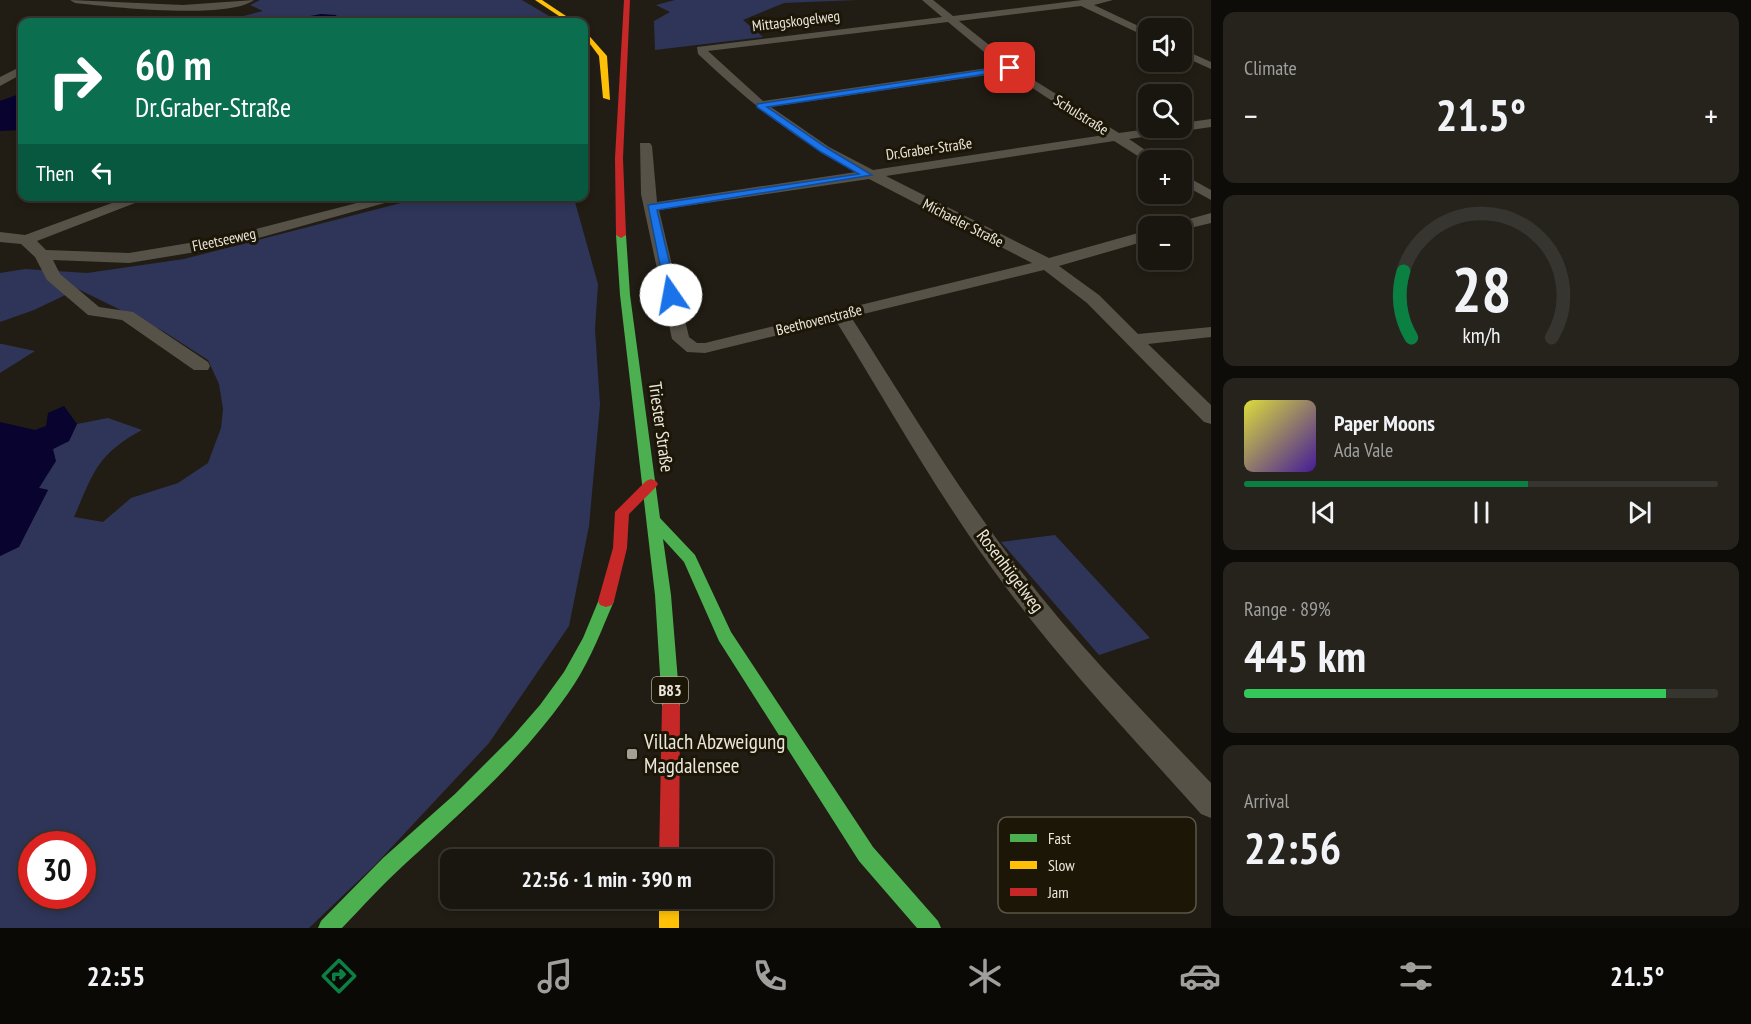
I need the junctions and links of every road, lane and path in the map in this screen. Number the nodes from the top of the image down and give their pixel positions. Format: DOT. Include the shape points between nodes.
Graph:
graph roads {
  1 [pos="75,0"];
  2 [pos="249,0"];
  3 [pos="538,0"];
  4 [pos="927,0"];
  5 [pos="1108,0"];
  6 [pos="1079,2"];
  7 [pos="626,4"];
  8 [pos="566,18"];
  9 [pos="948,18"];
  10 [pos="1138,30"];
  11 [pos="588,37"];
  12 [pos="701,49"];
  13 [pos="1192,57"];
  14 [pos="1211,66"];
  15 [pos="1010,68"];
  16 [pos="18,71"];
  17 [pos="0,82"];
  18 [pos="760,105"];
  19 [pos="621,106"];
  20 [pos="1211,123"];
  21 [pos="1117,138"];
  22 [pos="645,146"];
  23 [pos="1138,151"];
  24 [pos="868,175"];
  25 [pos="1192,184"];
  26 [pos="1211,196"];
  27 [pos="132,201"];
  28 [pos="384,201"];
  29 [pos="652,207"];
  30 [pos="1211,218"];
  31 [pos="1192,223"];
  32 [pos="0,237"];
  33 [pos="1138,238"];
  34 [pos="26,240"];
  35 [pos="42,255"];
  36 [pos="1047,264"];
  37 [pos="842,315"];
  38 [pos="1211,332"];
  39 [pos="1133,340"];
  40 [pos="201,366"];
  41 [pos="1211,417"];
  42 [pos="651,484"];
  43 [pos="656,522"];
  44 [pos="1211,804"];
  45 [pos="669,849"];
  46 [pos="669,909"];
  47 [pos="328,928"];
  48 [pos="669,928"];
  49 [pos="931,928"];
  1 -- 2 [label="street" via="174,10"];
  3 -- 8 [label="main road"];
  4 -- 9 [label="street, Schulstraße"];
  5 -- 6 [label="street, Mittagskogelweg"];
  6 -- 9 [label="street, Mittagskogelweg"];
  6 -- 10 [label="street"];
  7 -- 19 [label="main road, Triester Straße / B83"];
  9 -- 12 [label="street, Mittagskogelweg"];
  9 -- 15 [label="street, Schulstraße"];
  11 -- 19 [label="main road" via="603,56 607,99"];
  12 -- 18 [label="street, Michaeler Straße"];
  13 -- 14 [label="street"];
  15 -- 18 [label="street"];
  15 -- 21 [label="street, Schulstraße"];
  16 -- 17 [label="street"];
  18 -- 24 [label="street, Michaeler Straße"];
  19 -- 42 [label="main road, Triester Straße / B83" via="619,183 625,295"];
  20 -- 21 [label="street, Dr.Graber-Straße"];
  21 -- 23 [label="street, Schulstraße"];
  21 -- 24 [label="street, Dr.Graber-Straße"];
  22 -- 29 [label="street, Beethovenstraße"];
  24 -- 29 [label="street, Dr.Graber-Straße"];
  24 -- 36 [label="street, Michaeler Straße"];
  25 -- 26 [label="street"];
  27 -- 34 [label="street"];
  28 -- 35 [label="street, Fleetseeweg" via="226,242 140,256"];
  29 -- 37 [label="street, Beethovenstraße" via="681,339 686,345 705,348"];
  30 -- 31 [label="street"];
  32 -- 34 [label="street"];
  33 -- 36 [label="street, Beethovenstraße"];
  34 -- 35 [label="street"];
  35 -- 40 [label="street" via="53,277 94,311 127,316"];
  36 -- 37 [label="street, Beethovenstraße"];
  36 -- 39 [label="street, Michaeler Straße" via="1093,299"];
  37 -- 44 [label="street, Rosenhügelweg" via="1013,579"];
  38 -- 39 [label="street"];
  39 -- 41 [label="street, Michaeler Straße"];
  42 -- 43 [label="main road, Triester Straße / B83"];
  42 -- 47 [label="main road" via="622,512 611,595 559,693 495,771 385,869"];
  43 -- 45 [label="main road, Triester Straße / B83" via="671,710"];
  43 -- 49 [label="main road" via="690,559 725,636 866,854"];
  46 -- 48 [label="main road"];
}
